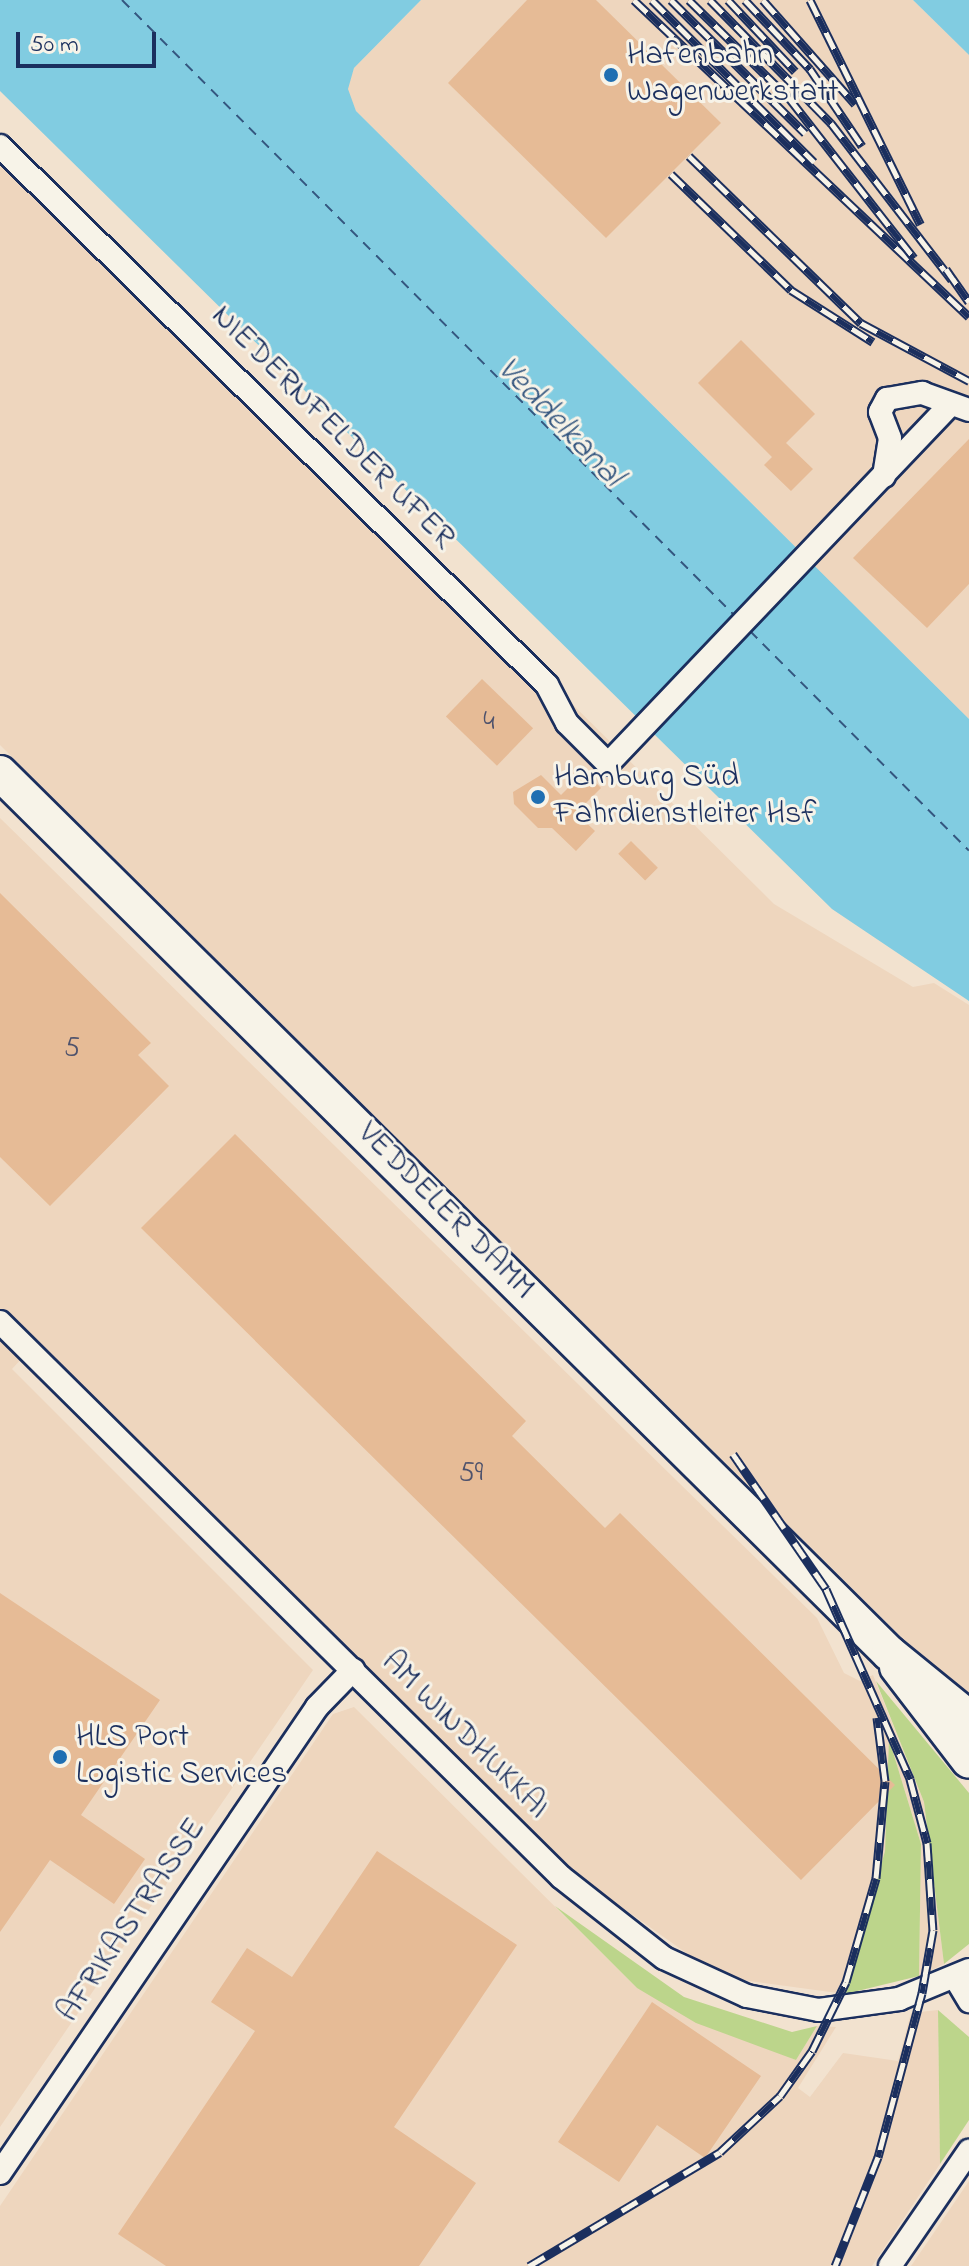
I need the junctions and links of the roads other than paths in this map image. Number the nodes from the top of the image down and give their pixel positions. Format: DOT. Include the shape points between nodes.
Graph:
graph roads {
  1 [pos="0,146"];
  2 [pos="959,407"];
  3 [pos="890,438"];
  4 [pos="916,442"];
  5 [pos="884,476"];
  6 [pos="0,773"];
  7 [pos="0,1322"];
  8 [pos="889,1653"];
  9 [pos="353,1670"];
  10 [pos="969,1718"];
  11 [pos="969,1761"];
  12 [pos="963,1974"];
  13 [pos="969,2001"];
  14 [pos="969,2151"];
  15 [pos="0,2173"];
  16 [pos="890,2266"];
  1 -- 5 [label="street, NIEDERNFELDER UFER" via="547,685 567,723 608,764"];
  2 -- 3 [label="street" via="900,392 880,412"];
  2 -- 4 [label="street"];
  3 -- 4 [label="street"];
  3 -- 5 [label="street"];
  4 -- 5 [label="street"];
  6 -- 8 [label="main road, VEDDELER DAMM"];
  7 -- 9 [label="street, AM WINDHUKKAI"];
  8 -- 10 [label="main road, VEDDELER DAMM"];
  8 -- 11 [label="main road, VEDDELER DAMM" via="922,1710"];
  9 -- 12 [label="street, AM WINDHUKKAI" via="591,1904 680,1968 747,1996 819,2010 873,2005"];
  9 -- 15 [label="street, AFRIKASTRASSE" via="317,1707"];
  12 -- 13 [label="street"];
  14 -- 16 [label="street"];
}
